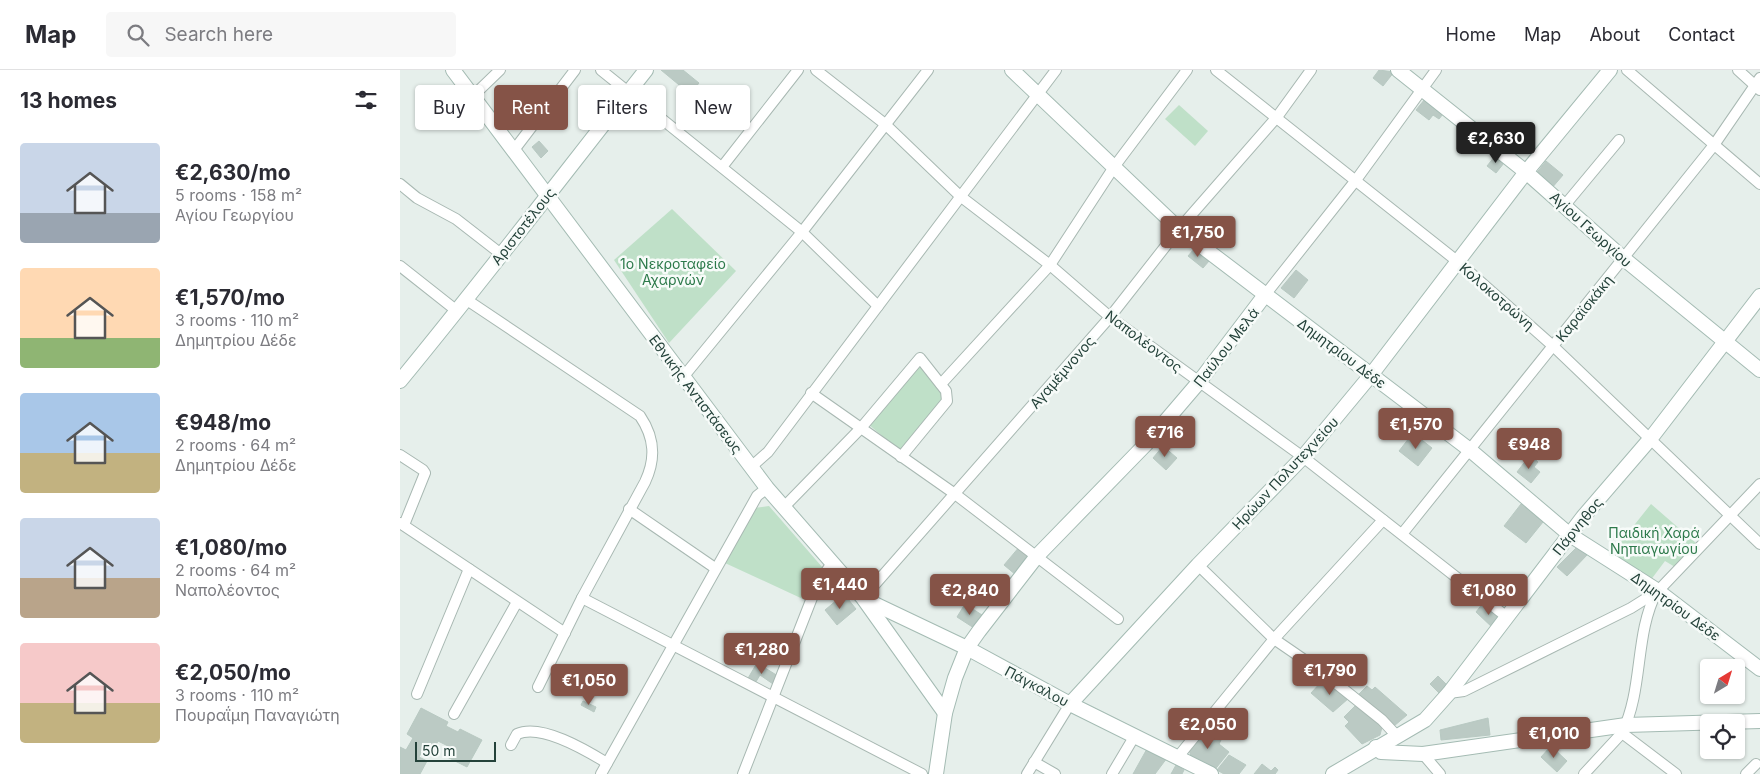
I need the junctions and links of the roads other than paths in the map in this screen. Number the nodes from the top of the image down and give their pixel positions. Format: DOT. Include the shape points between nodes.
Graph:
graph roads {
  1 [pos="453,70"];
  2 [pos="500,70"];
  3 [pos="575,70"];
  4 [pos="602,70"];
  5 [pos="646,70"];
  6 [pos="798,70"];
  7 [pos="816,70"];
  8 [pos="928,70"];
  9 [pos="1012,70"];
  10 [pos="1056,70"];
  11 [pos="1187,70"];
  12 [pos="1216,70"];
  13 [pos="1311,70"];
  14 [pos="1398,70"];
  15 [pos="1436,70"];
  16 [pos="1610,70"];
  17 [pos="1627,70"];
  18 [pos="1738,70"];
  19 [pos="1758,84"];
  20 [pos="465,85"];
  21 [pos="484,85"];
  22 [pos="622,85"];
  23 [pos="635,85"];
  24 [pos="1421,89"];
  25 [pos="1037,94"];
  26 [pos="484,110"];
  27 [pos="1277,117"];
  28 [pos="666,121"];
  29 [pos="885,124"];
  30 [pos="599,130"];
  31 [pos="1619,140"];
  32 [pos="1714,144"];
  33 [pos="514,150"];
  34 [pos="722,167"];
  35 [pos="1114,167"];
  36 [pos="1526,172"];
  37 [pos="1356,180"];
  38 [pos="400,184"];
  39 [pos="1760,184"];
  40 [pos="547,195"];
  41 [pos="960,196"];
  42 [pos="1565,205"];
  43 [pos="1179,229"];
  44 [pos="802,232"];
  45 [pos="501,254"];
  46 [pos="1623,258"];
  47 [pos="1457,261"];
  48 [pos="1050,265"];
  49 [pos="400,266"];
  50 [pos="1266,295"];
  51 [pos="1760,296"];
  52 [pos="467,300"];
  53 [pos="878,306"];
  54 [pos="457,312"];
  55 [pos="1110,317"];
  56 [pos="1724,342"];
  57 [pos="1553,346"];
  58 [pos="1760,370"];
  59 [pos="1371,375"];
  60 [pos="684,376"];
  61 [pos="400,381"];
  62 [pos="1199,382"];
  63 [pos="941,384"];
  64 [pos="811,393"];
  65 [pos="861,428"];
  66 [pos="1651,438"];
  67 [pos="1470,450"];
  68 [pos="400,455"];
  69 [pos="901,457"];
  70 [pos="1303,457"];
  71 [pos="751,467"];
  72 [pos="1760,484"];
  73 [pos="767,488"];
  74 [pos="955,494"];
  75 [pos="784,507"];
  76 [pos="629,509"];
  77 [pos="1730,515"];
  78 [pos="1383,520"];
  79 [pos="402,524"];
  80 [pos="1402,534"];
  81 [pos="1570,535"];
  82 [pos="1760,544"];
  83 [pos="1037,556"];
  84 [pos="832,563"];
  85 [pos="1198,565"];
  86 [pos="715,568"];
  87 [pos="469,569"];
  88 [pos="1658,591"];
  89 [pos="582,598"];
  90 [pos="863,598"];
  91 [pos="517,602"];
  92 [pos="1507,617"];
  93 [pos="1118,619"];
  94 [pos="565,633"];
  95 [pos="1274,639"];
  96 [pos="673,645"];
  97 [pos="967,648"];
  98 [pos="1760,669"];
  99 [pos="538,687"];
  100 [pos="1449,692"];
  101 [pos="417,694"];
  102 [pos="774,697"];
  103 [pos="1070,704"];
  104 [pos="945,712"];
  105 [pos="454,714"];
  106 [pos="1760,721"];
  107 [pos="1624,729"];
  108 [pos="1397,736"];
  109 [pos="1134,737"];
  110 [pos="511,745"];
  111 [pos="1376,747"];
  112 [pos="1423,754"];
  113 [pos="1177,758"];
  114 [pos="607,762"];
  115 [pos="1034,762"];
  116 [pos="1756,764"];
  117 [pos="601,774"];
  118 [pos="743,774"];
  119 [pos="922,774"];
  120 [pos="936,774"];
  121 [pos="1027,774"];
  122 [pos="1055,774"];
  123 [pos="1112,774"];
  124 [pos="1211,774"];
  125 [pos="1333,774"];
  126 [pos="1440,774"];
  127 [pos="1584,774"];
  128 [pos="1676,774"];
  129 [pos="1746,774"];
  1 -- 20 [label="street, Εθνικής Αντιστάσεως"];
  2 -- 21 [label="street"];
  3 -- 33 [label="street"];
  4 -- 22 [label="street"];
  5 -- 23 [label="street, Αριστοτέλους"];
  6 -- 34 [label="street"];
  7 -- 29 [label="street, Ναπολέοντος"];
  8 -- 29 [label="street"];
  9 -- 25 [label="street, Δημητρίου Δέδε"];
  10 -- 25 [label="street"];
  11 -- 35 [label="street"];
  12 -- 27 [label="street, Κολοκοτρώνη"];
  13 -- 27 [label="street, Αγαμέμνονος"];
  14 -- 24 [label="street, Αγίου Γεωργίου"];
  15 -- 24 [label="street, Παύλου Μελά"];
  16 -- 36 [label="street, Ηρώων Πολυτεχνείου"];
  17 -- 32 [label="street"];
  18 -- 19 [label="street"];
  19 -- 32 [label="street, Καραϊσκάκη"];
  24 -- 36 [label="street, Αγίου Γεωργίου"];
  24 -- 37 [label="street, Παύλου Μελά"];
  25 -- 35 [label="street, Δημητρίου Δέδε"];
  25 -- 41 [label="street"];
  26 -- 33 [label="street, Εθνικής Αντιστάσεως"];
  27 -- 37 [label="street, Κολοκοτρώνη"];
  27 -- 43 [label="street, Αγαμέμνονος"];
  28 -- 34 [label="street"];
  29 -- 41 [label="street, Ναπολέοντος"];
  29 -- 44 [label="street"];
  30 -- 40 [label="street, Αριστοτέλους"];
  31 -- 42 [label="street"];
  32 -- 39 [label="street"];
  32 -- 46 [label="street, Καραϊσκάκη"];
  33 -- 40 [label="street, Εθνικής Αντιστάσεως"];
  34 -- 44 [label="street"];
  35 -- 43 [label="street, Δημητρίου Δέδε"];
  35 -- 48 [label="street"];
  36 -- 42 [label="street, Αγίου Γεωργίου"];
  36 -- 47 [label="street, Ηρώων Πολυτεχνείου"];
  37 -- 47 [label="street, Κολοκοτρώνη"];
  37 -- 50 [label="street, Παύλου Μελά"];
  38 -- 45 [label="street" via="417,198 456,219"];
  40 -- 45 [label="street, Αριστοτέλους"];
  40 -- 60 [label="street, Εθνικής Αντιστάσεως"];
  41 -- 48 [label="street, Ναπολέοντος"];
  41 -- 53 [label="street"];
  42 -- 46 [label="street, Αγίου Γεωργίου"];
  43 -- 50 [label="street, Δημητρίου Δέδε"];
  43 -- 55 [label="street, Αγαμέμνονος"];
  44 -- 53 [label="street"];
  44 -- 60 [label="street"];
  45 -- 52 [label="street, Αριστοτέλους"];
  46 -- 56 [label="street, Αγίου Γεωργίου"];
  46 -- 57 [label="street, Καραϊσκάκη"];
  47 -- 57 [label="street, Κολοκοτρώνη"];
  47 -- 59 [label="street, Ηρώων Πολυτεχνείου"];
  48 -- 55 [label="street, Ναπολέοντος"];
  48 -- 63 [label="street"];
  49 -- 54 [label="street"];
  50 -- 59 [label="street, Δημητρίου Δέδε"];
  50 -- 62 [label="street, Παύλου Μελά"];
  51 -- 56 [label="street, Πάρνηθος"];
  52 -- 54 [label="street, Αριστοτέλους"];
  52 -- 76 [label="street" via="640,416 654,452 652,466"];
  53 -- 64 [label="street"];
  54 -- 61 [label="street, Αριστοτέλους"];
  55 -- 62 [label="street, Ναπολέοντος"];
  55 -- 74 [label="street, Αγαμέμνονος"];
  56 -- 58 [label="street, Αγίου Γεωργίου"];
  56 -- 66 [label="street, Πάρνηθος"];
  57 -- 66 [label="street, Κολοκοτρώνη"];
  57 -- 67 [label="street, Καραϊσκάκη"];
  59 -- 67 [label="street, Δημητρίου Δέδε"];
  59 -- 70 [label="street, Ηρώων Πολυτεχνείου"];
  60 -- 71 [label="street, Εθνικής Αντιστάσεως"];
  62 -- 70 [label="street, Ναπολέοντος"];
  62 -- 83 [label="street, Παύλου Μελά" via="1116,478"];
  63 -- 65 [label="street" via="920,358"];
  63 -- 69 [label="street" via="947,401"];
  64 -- 65 [label="street"];
  64 -- 71 [label="street" via="768,452"];
  65 -- 69 [label="street"];
  65 -- 75 [label="street"];
  66 -- 77 [label="street, Κολοκοτρώνη"];
  66 -- 81 [label="street, Πάρνηθος"];
  67 -- 80 [label="street, Καραϊσκάκη"];
  67 -- 81 [label="street, Δημητρίου Δέδε"];
  68 -- 79 [label="street" via="424,470 425,474"];
  69 -- 74 [label="street"];
  70 -- 78 [label="street, Ναπολέοντος"];
  70 -- 85 [label="street, Ηρώων Πολυτεχνείου"];
  71 -- 73 [label="street, Εθνικής Αντιστάσεως"];
  72 -- 77 [label="street"];
  73 -- 75 [label="street, Εθνικής Αντιστάσεως"];
  73 -- 86 [label="street" via="757,496"];
  74 -- 83 [label="street"];
  74 -- 90 [label="street, Αγαμέμνονος"];
  75 -- 84 [label="street, Εθνικής Αντιστάσεως"];
  76 -- 86 [label="street"];
  76 -- 89 [label="street"];
  77 -- 82 [label="street, Κολοκοτρώνη"];
  77 -- 88 [label="street"];
  78 -- 80 [label="street, Ναπολέοντος"];
  78 -- 95 [label="street"];
  79 -- 87 [label="street"];
  80 -- 92 [label="street, Ναπολέοντος"];
  81 -- 88 [label="street, Δημητρίου Δέδε"];
  81 -- 92 [label="street, Πάρνηθος"];
  83 -- 93 [label="street"];
  83 -- 97 [label="street, Παύλου Μελά"];
  84 -- 90 [label="street, Εθνικής Αντιστάσεως"];
  84 -- 102 [label="street" via="817,585"];
  85 -- 95 [label="street"];
  85 -- 103 [label="street, Ηρώων Πολυτεχνείου"];
  86 -- 96 [label="street"];
  87 -- 91 [label="street"];
  87 -- 101 [label="street"];
  88 -- 98 [label="street, Δημητρίου Δέδε"];
  88 -- 100 [label="street" via="1632,608 1464,691"];
  88 -- 107 [label="street" via="1646,619 1633,703"];
  89 -- 94 [label="street"];
  89 -- 96 [label="street"];
  90 -- 97 [label="street, Πάγκαλου"];
  90 -- 104 [label="street, Εθνικής Αντιστάσεως"];
  91 -- 94 [label="street"];
  91 -- 105 [label="street"];
  92 -- 100 [label="street, Πάρνηθος"];
  94 -- 99 [label="street"];
  95 -- 108 [label="street" via="1330,678"];
  95 -- 113 [label="street"];
  96 -- 102 [label="street"];
  96 -- 114 [label="street"];
  97 -- 103 [label="street, Πάγκαλου"];
  97 -- 104 [label="street, Παύλου Μελά"];
  100 -- 108 [label="street, Πάρνηθος" via="1425,720"];
  102 -- 118 [label="street"];
  102 -- 119 [label="street"];
  103 -- 109 [label="street, Πάγκαλου"];
  103 -- 115 [label="street, Ηρώων Πολυτεχνείου"];
  104 -- 120 [label="street, Παύλου Μελά"];
  106 -- 107 [label="street"];
  107 -- 112 [label="street"];
  107 -- 127 [label="street"];
  107 -- 128 [label="street"];
  108 -- 111 [label="street, Πάρνηθος"];
  109 -- 113 [label="street, Πάγκαλου"];
  109 -- 123 [label="street"];
  110 -- 114 [label="street" via="517,734 529,731 567,740"];
  111 -- 112 [label="street" via="1381,752"];
  111 -- 125 [label="street, Πάρνηθος"];
  112 -- 126 [label="street"];
  113 -- 124 [label="street, Πάγκαλου"];
  114 -- 117 [label="street"];
  115 -- 121 [label="street, Ηρώων Πολυτεχνείου"];
  115 -- 122 [label="street"];
  116 -- 129 [label="street"];
}
